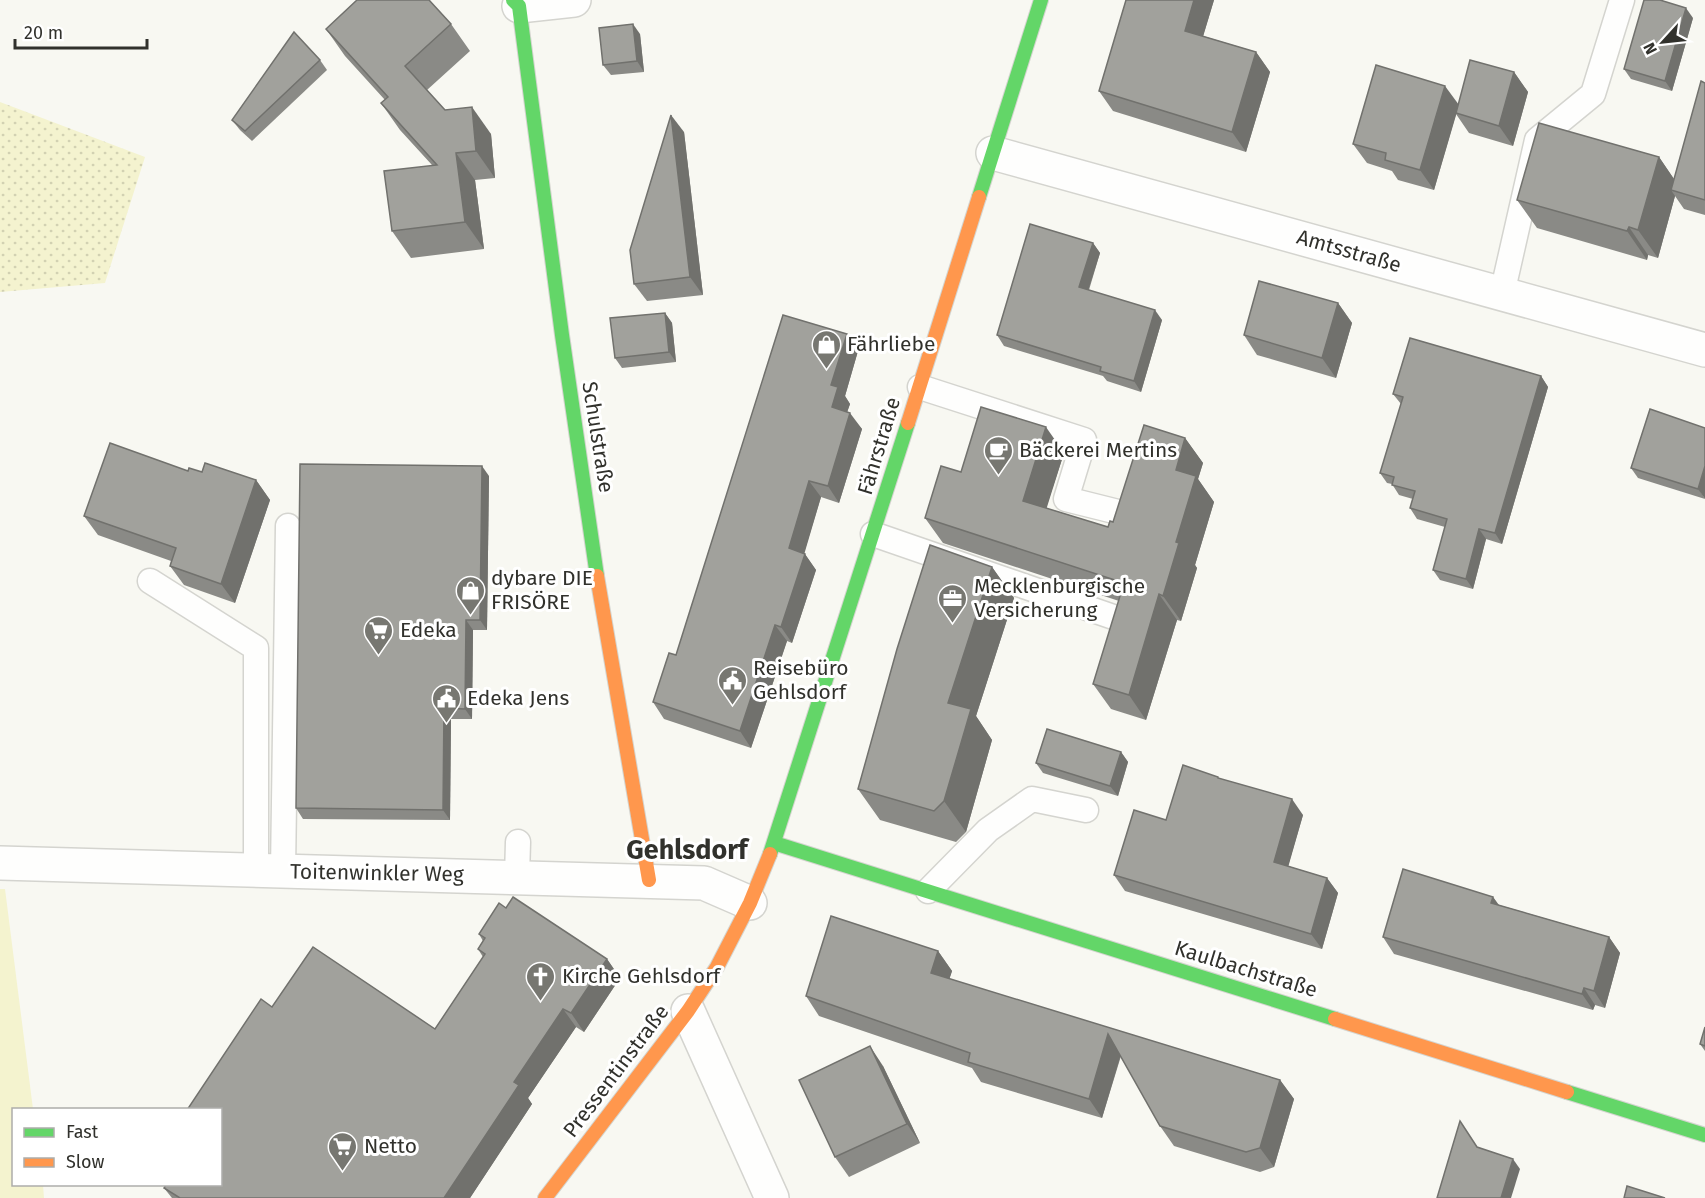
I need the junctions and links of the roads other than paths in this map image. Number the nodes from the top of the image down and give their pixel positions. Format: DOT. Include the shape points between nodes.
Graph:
graph roads {
  1 [pos="574,0"];
  2 [pos="1041,0"];
  3 [pos="1622,0"];
  4 [pos="516,3"];
  5 [pos="993,153"];
  6 [pos="1502,294"];
  7 [pos="1705,350"];
  8 [pos="920,387"];
  9 [pos="1126,514"];
  10 [pos="288,526"];
  11 [pos="873,534"];
  12 [pos="150,580"];
  13 [pos="1122,620"];
  14 [pos="1086,810"];
  15 [pos="518,842"];
  16 [pos="774,843"];
  17 [pos="0,863"];
  18 [pos="270,871"];
  19 [pos="517,877"];
  20 [pos="649,880"];
  21 [pos="928,891"];
  22 [pos="750,903"];
  23 [pos="688,1011"];
  24 [pos="1705,1135"];
  25 [pos="545,1198"];
  26 [pos="772,1198"];
  1 -- 4 [label="street"];
  2 -- 5 [label="street, Fährstraße"];
  3 -- 6 [label="lane" via="1593,94 1537,140"];
  4 -- 20 [label="street, Schulstraße" via="570,395 627,769"];
  5 -- 6 [label="street, Amtsstraße"];
  5 -- 8 [label="street, Fährstraße"];
  6 -- 7 [label="street, Amtsstraße"];
  8 -- 9 [label="lane" via="1084,440 1066,499"];
  8 -- 11 [label="street, Fährstraße"];
  10 -- 18 [label="lane"];
  11 -- 13 [label="lane"];
  11 -- 16 [label="street, Fährstraße"];
  12 -- 18 [label="lane" via="256,648"];
  14 -- 21 [label="lane" via="1032,799 988,830"];
  15 -- 19 [label="lane"];
  16 -- 21 [label="street, Kaulbachstraße"];
  16 -- 22 [label="street, Fährstraße"];
  17 -- 18 [label="street, Toitenwinkler Weg"];
  18 -- 19 [label="street, Toitenwinkler Weg"];
  19 -- 20 [label="street, Toitenwinkler Weg"];
  20 -- 22 [label="street, Toitenwinkler Weg" via="704,883"];
  21 -- 24 [label="street, Kaulbachstraße"];
  22 -- 23 [label="street, Pressentinstraße" via="717,968"];
  23 -- 25 [label="street, Pressentinstraße"];
  23 -- 26 [label="street"];
}
